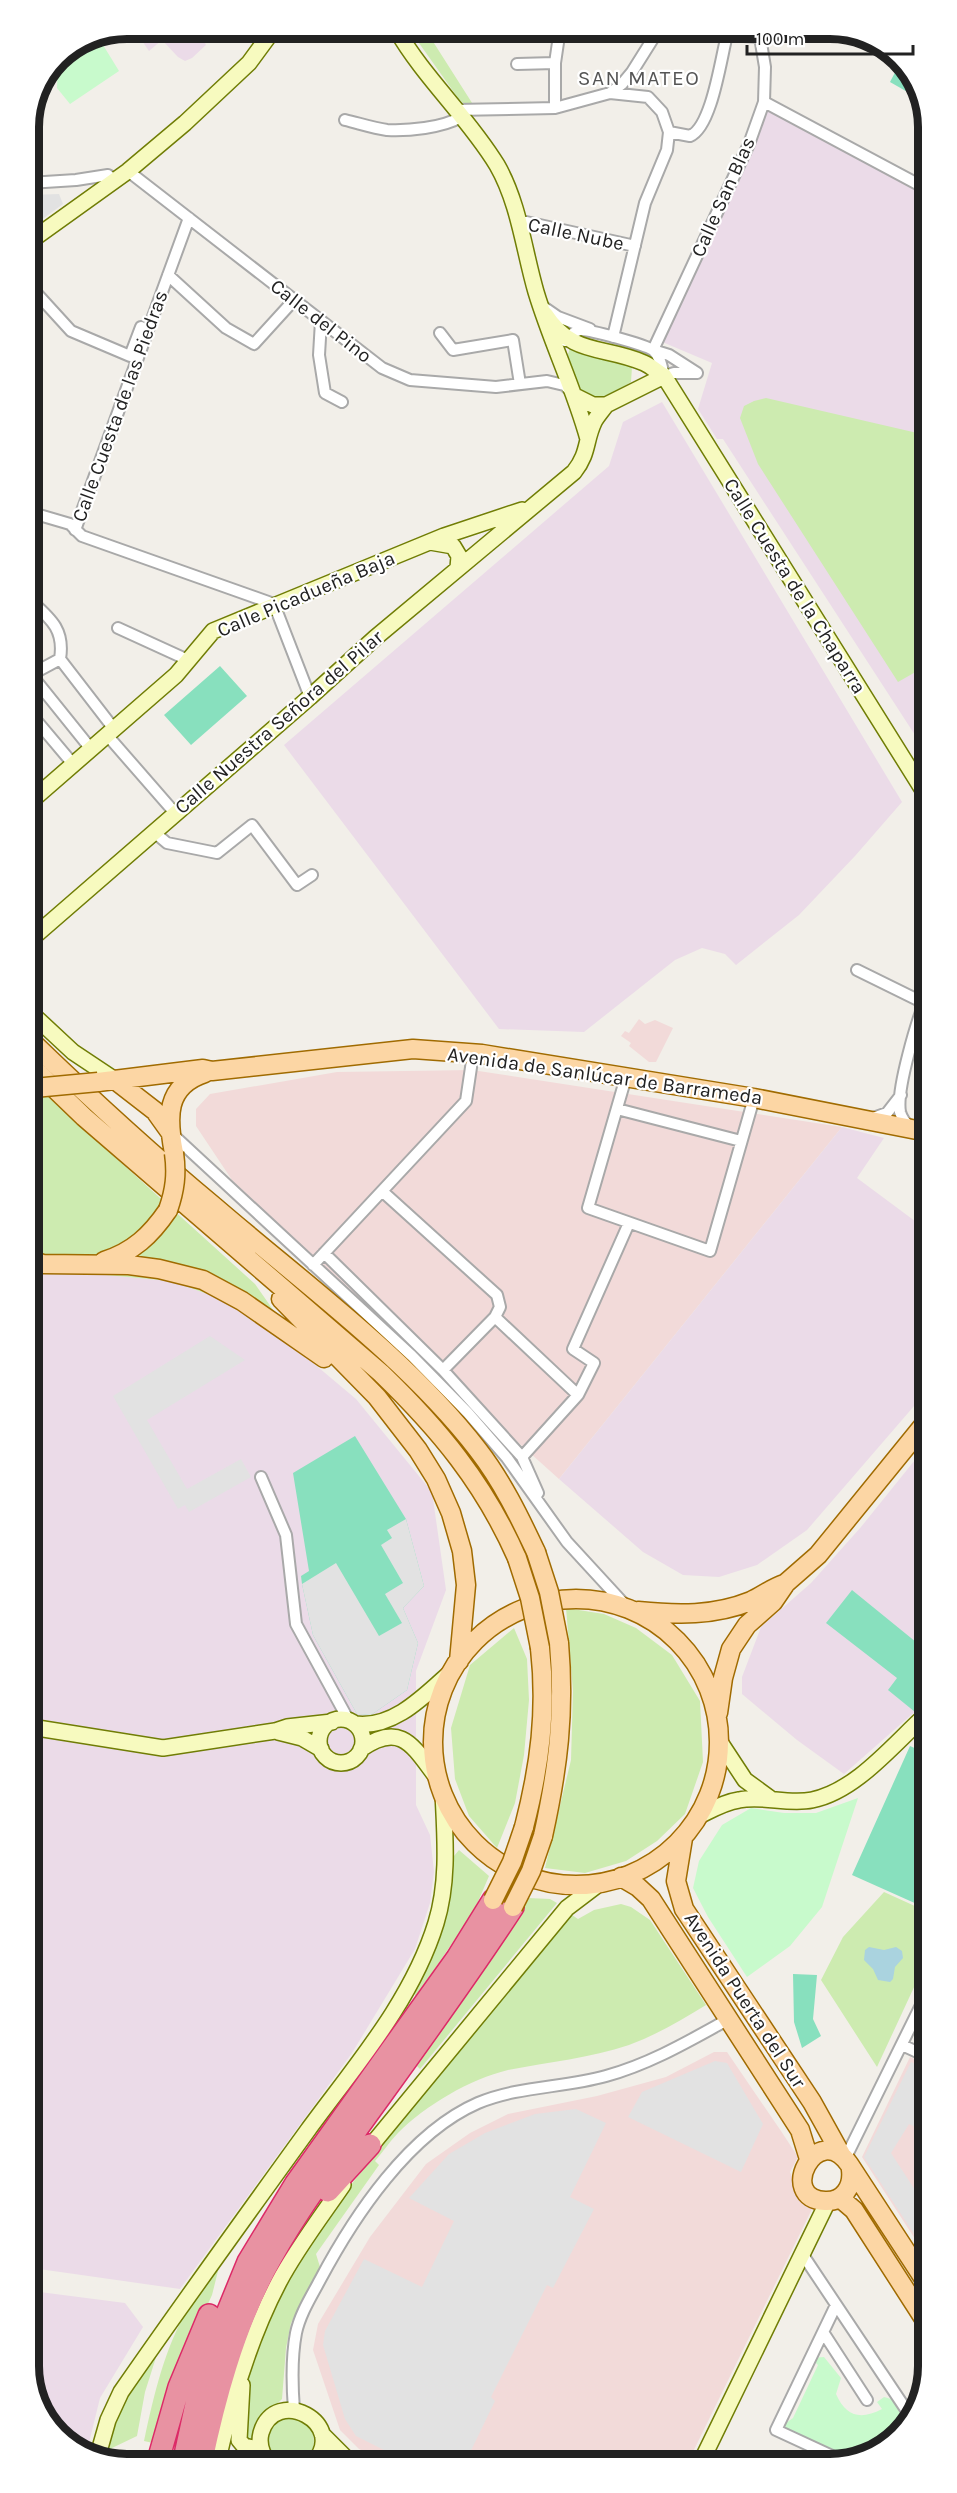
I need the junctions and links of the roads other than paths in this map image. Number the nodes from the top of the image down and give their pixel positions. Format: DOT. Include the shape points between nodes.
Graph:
graph roads {
  1 [pos="266,39"];
  2 [pos="403,39"];
  3 [pos="559,39"];
  4 [pos="653,39"];
  5 [pos="726,39"];
  6 [pos="760,39"];
  7 [pos="555,63"];
  8 [pos="518,64"];
  9 [pos="610,93"];
  10 [pos="764,102"];
  11 [pos="555,108"];
  12 [pos="458,113"];
  13 [pos="345,120"];
  14 [pos="669,132"];
  15 [pos="128,171"];
  16 [pos="114,180"];
  17 [pos="918,181"];
  18 [pos="39,182"];
  19 [pos="189,218"];
  20 [pos="518,222"];
  21 [pos="39,235"];
  22 [pos="635,246"];
  23 [pos="174,257"];
  24 [pos="168,275"];
  25 [pos="39,296"];
  26 [pos="294,300"];
  27 [pos="543,310"];
  28 [pos="321,321"];
  29 [pos="593,331"];
  30 [pos="440,333"];
  31 [pos="613,337"];
  32 [pos="566,339"];
  33 [pos="653,350"];
  34 [pos="560,361"];
  35 [pos="638,361"];
  36 [pos="664,376"];
  37 [pos="547,381"];
  38 [pos="520,384"];
  39 [pos="640,388"];
  40 [pos="577,397"];
  41 [pos="342,402"];
  42 [pos="606,405"];
  43 [pos="588,439"];
  44 [pos="530,507"];
  45 [pos="39,515"];
  46 [pos="75,530"];
  47 [pos="429,542"];
  48 [pos="458,568"];
  49 [pos="274,604"];
  50 [pos="39,608"];
  51 [pos="118,628"];
  52 [pos="60,659"];
  53 [pos="188,660"];
  54 [pos="39,670"];
  55 [pos="39,683"];
  56 [pos="310,697"];
  57 [pos="39,724"];
  58 [pos="111,732"];
  59 [pos="91,749"];
  60 [pos="73,764"];
  61 [pos="918,782"];
  62 [pos="39,794"];
  63 [pos="175,813"];
  64 [pos="154,832"];
  65 [pos="312,875"];
  66 [pos="39,928"];
  67 [pos="857,970"];
  68 [pos="918,998"];
  69 [pos="39,1020"];
  70 [pos="918,1024"];
  71 [pos="39,1048"];
  72 [pos="473,1054"];
  73 [pos="212,1071"];
  74 [pos="39,1074"];
  75 [pos="626,1077"];
  76 [pos="106,1081"];
  77 [pos="39,1088"];
  78 [pos="901,1095"];
  79 [pos="754,1098"];
  80 [pos="617,1108"];
  81 [pos="867,1120"];
  82 [pos="918,1130"];
  83 [pos="918,1131"];
  84 [pos="170,1132"];
  85 [pos="741,1141"];
  86 [pos="382,1191"];
  87 [pos="629,1223"];
  88 [pos="324,1253"];
  89 [pos="39,1263"];
  90 [pos="93,1264"];
  91 [pos="313,1265"];
  92 [pos="268,1277"];
  93 [pos="495,1317"];
  94 [pos="443,1370"];
  95 [pos="578,1395"];
  96 [pos="399,1425"];
  97 [pos="918,1432"];
  98 [pos="522,1457"];
  99 [pos="261,1477"];
  100 [pos="548,1516"];
  101 [pos="786,1583"];
  102 [pos="630,1607"];
  103 [pos="455,1666"];
  104 [pos="717,1717"];
  105 [pos="343,1718"];
  106 [pos="918,1724"];
  107 [pos="39,1728"];
  108 [pos="275,1731"];
  109 [pos="720,1742"];
  110 [pos="321,1749"];
  111 [pos="361,1749"];
  112 [pos="440,1786"];
  113 [pos="771,1799"];
  114 [pos="701,1815"];
  115 [pos="682,1838"];
  116 [pos="621,1877"];
  117 [pos="600,1883"];
  118 [pos="493,1900"];
  119 [pos="513,1907"];
  120 [pos="918,2011"];
  121 [pos="729,2019"];
  122 [pos="902,2045"];
  123 [pos="918,2052"];
  124 [pos="370,2145"];
  125 [pos="809,2159"];
  126 [pos="846,2162"];
  127 [pos="834,2200"];
  128 [pos="803,2255"];
  129 [pos="256,2266"];
  130 [pos="918,2270"];
  131 [pos="836,2305"];
  132 [pos="918,2309"];
  133 [pos="823,2332"];
  134 [pos="244,2365"];
  135 [pos="867,2400"];
  136 [pos="294,2410"];
  137 [pos="906,2410"];
  138 [pos="322,2434"];
  139 [pos="100,2449"];
  140 [pos="261,2450"];
  141 [pos="160,2454"];
  142 [pos="185,2454"];
  143 [pos="203,2454"];
  144 [pos="219,2454"];
  145 [pos="264,2454"];
  146 [pos="319,2454"];
  147 [pos="342,2454"];
  148 [pos="710,2454"];
  149 [pos="828,2454"];
  1 -- 15 [label="street" via="249,63"];
  2 -- 12 [label="street"];
  3 -- 7 [label="street"];
  4 -- 9 [label="street" via="632,72"];
  5 -- 14 [label="street" via="699,130 690,136"];
  6 -- 10 [label="street, Calle San Blas" via="765,67"];
  7 -- 8 [label="street"];
  7 -- 11 [label="street"];
  9 -- 11 [label="street"];
  9 -- 14 [label="street" via="648,96 662,112"];
  10 -- 17 [label="street"];
  10 -- 33 [label="street, Calle San Blas" via="749,144"];
  11 -- 12 [label="street"];
  12 -- 13 [label="street" via="453,122 387,130"];
  12 -- 20 [label="street" via="498,166"];
  14 -- 22 [label="street" via="667,150 645,203"];
  15 -- 16 [label="street"];
  15 -- 19 [label="street, Calle del Pino"];
  16 -- 18 [label="street" via="108,175"];
  16 -- 21 [label="street"];
  19 -- 23 [label="street, Calle Cuesta de las Piedras"];
  19 -- 26 [label="street, Calle del Pino"];
  20 -- 22 [label="street, Calle Nube"];
  20 -- 27 [label="street"];
  22 -- 31 [label="street"];
  23 -- 24 [label="street, Calle Cuesta de las Piedras"];
  23 -- 25 [label="street" via="164,269 130,356 71,331"];
  24 -- 26 [label="street" via="226,328 254,344"];
  24 -- 46 [label="street, Calle Cuesta de las Piedras"];
  26 -- 28 [label="street, Calle del Pino"];
  27 -- 29 [label="street"];
  27 -- 32 [label="street" via="555,330"];
  27 -- 34 [label="street"];
  28 -- 38 [label="street, Calle del Pino" via="382,368 411,380 496,387"];
  28 -- 41 [label="street" via="319,355 325,393"];
  29 -- 31 [label="street"];
  29 -- 32 [label="street" via="574,332"];
  30 -- 38 [label="street" via="453,350 513,340"];
  31 -- 33 [label="street"];
  32 -- 34 [label="street"];
  32 -- 35 [label="street"];
  33 -- 36 [label="street" via="661,361"];
  33 -- 36 [label="street" via="697,373"];
  34 -- 37 [label="street"];
  34 -- 40 [label="street"];
  35 -- 36 [label="street"];
  35 -- 39 [label="street"];
  36 -- 39 [label="street"];
  36 -- 61 [label="street, Calle Cuesta de la Chaparra"];
  37 -- 38 [label="street, Calle del Pino"];
  37 -- 40 [label="street" via="564,385"];
  39 -- 42 [label="street"];
  40 -- 42 [label="street" via="593,405"];
  40 -- 43 [label="street"];
  42 -- 43 [label="street, Calle Picadueña Baja" via="594,421"];
  43 -- 44 [label="street, Calle Picadueña Baja" via="587,451 574,472"];
  44 -- 47 [label="street, Calle Picadueña Baja"];
  44 -- 48 [label="street, Calle Nuestra Señora del Pilar"];
  45 -- 46 [label="street" via="70,524"];
  46 -- 49 [label="street, Calle Cuesta de las Piedras" via="82,536"];
  47 -- 48 [label="street" via="453,546 459,556"];
  47 -- 49 [label="street, Calle Picadueña Baja"];
  48 -- 56 [label="street, Calle Nuestra Señora del Pilar"];
  49 -- 53 [label="street, Calle Picadueña Baja" via="213,631"];
  49 -- 56 [label="street"];
  50 -- 52 [label="street" via="51,618 63,642"];
  51 -- 53 [label="street"];
  52 -- 54 [label="street"];
  52 -- 58 [label="street"];
  53 -- 58 [label="street, Calle Picadueña Baja"];
  55 -- 59 [label="street"];
  56 -- 63 [label="street, Calle Nuestra Señora del Pilar"];
  57 -- 60 [label="street"];
  58 -- 59 [label="street, Calle Picadueña Baja"];
  58 -- 63 [label="street"];
  59 -- 60 [label="street, Calle Picadueña Baja"];
  60 -- 62 [label="street, Calle Picadueña Baja"];
  63 -- 64 [label="street, Calle Nuestra Señora del Pilar"];
  64 -- 65 [label="street" via="167,843 217,853 252,825 297,885"];
  64 -- 66 [label="street, Calle Nuestra Señora del Pilar"];
  67 -- 68 [label="street"];
  69 -- 76 [label="street"];
  70 -- 78 [label="street"];
  71 -- 119 [label="main road, bridge" via="151,1153 424,1390 479,1451 504,1489 536,1552 549,1592 562,1677 555,1783 543,1836"];
  72 -- 73 [label="main road, Avenida de Sanlúcar de Barrameda" via="413,1049"];
  72 -- 75 [label="main road, Avenida de Sanlúcar de Barrameda"];
  72 -- 86 [label="street" via="466,1101"];
  73 -- 76 [label="main road, Avenida de Sanlúcar de Barrameda"];
  73 -- 84 [label="main road" via="193,1077 177,1090"];
  74 -- 92 [label="main road"];
  75 -- 79 [label="main road, Avenida de Sanlúcar de Barrameda"];
  75 -- 80 [label="street"];
  76 -- 77 [label="main road, Avenida de Sanlúcar de Barrameda, bridge"];
  76 -- 84 [label="main road" via="155,1111"];
  78 -- 81 [label="street" via="887,1113"];
  78 -- 82 [label="street" via="901,1114"];
  79 -- 81 [label="main road, Avenida de Sanlúcar de Barrameda"];
  79 -- 85 [label="street"];
  80 -- 85 [label="street"];
  80 -- 87 [label="street" via="588,1208"];
  81 -- 83 [label="main road, Avenida de Sanlúcar de Barrameda"];
  84 -- 90 [label="main road, bridge" via="176,1170 168,1210 141,1243 121,1256"];
  84 -- 91 [label="street"];
  85 -- 87 [label="street" via="710,1251"];
  86 -- 88 [label="street"];
  86 -- 93 [label="street" via="497,1295 500,1307"];
  87 -- 95 [label="street" via="573,1349 594,1363"];
  88 -- 91 [label="street"];
  88 -- 94 [label="street"];
  89 -- 90 [label="main road"];
  90 -- 96 [label="main road" via="159,1269 203,1280 311,1347"];
  91 -- 100 [label="street" via="468,1413 507,1458"];
  92 -- 96 [label="main road" via="283,1304 377,1397"];
  92 -- 118 [label="main road, bridge" via="381,1373 438,1431 488,1498 517,1558 540,1648 541,1743 524,1827"];
  93 -- 94 [label="street"];
  93 -- 95 [label="street"];
  94 -- 98 [label="street"];
  95 -- 98 [label="street"];
  96 -- 103 [label="main road" via="435,1479 451,1513 462,1551 466,1585"];
  97 -- 101 [label="main road" via="818,1555"];
  98 -- 100 [label="street"];
  99 -- 105 [label="street" via="286,1535 296,1624"];
  100 -- 102 [label="street" via="585,1563"];
  101 -- 102 [label="main road" via="727,1609 687,1614"];
  101 -- 104 [label="main road" via="773,1602 747,1625 731,1649"];
  102 -- 103 [label="main road" via="578,1600 549,1602 521,1611 472,1644"];
  102 -- 104 [label="main road" via="683,1648 703,1675"];
  103 -- 105 [label="street" via="422,1697 386,1722 367,1726"];
  103 -- 112 [label="main road" via="438,1706 435,1724"];
  104 -- 109 [label="main road"];
  105 -- 108 [label="street"];
  105 -- 110 [label="street" via="324,1728"];
  105 -- 111 [label="street" via="363,1736"];
  106 -- 113 [label="street" via="838,1791 810,1800"];
  107 -- 108 [label="street" via="163,1748"];
  108 -- 110 [label="street" via="302,1738"];
  109 -- 113 [label="street" via="745,1780"];
  109 -- 114 [label="main road" via="713,1786"];
  110 -- 111 [label="street" via="325,1756 338,1762 352,1760"];
  111 -- 112 [label="street" via="381,1737 405,1739"];
  112 -- 117 [label="main road" via="454,1816 488,1855 513,1870 551,1882"];
  112 -- 139 [label="street" via="446,1843 443,1884 436,1922 423,1958 385,2024 121,2392"];
  113 -- 114 [label="street" via="740,1799"];
  114 -- 115 [label="main road"];
  115 -- 116 [label="main road" via="644,1868"];
  115 -- 126 [label="main road, Avenida Puerta del Sur" via="676,1881 684,1909 812,2102"];
  116 -- 117 [label="main road"];
  116 -- 121 [label="main road, Avenida Puerta del Sur" via="651,1899"];
  117 -- 124 [label="street" via="567,1908"];
  118 -- 129 [label="highway" via="457,1958 296,2183"];
  119 -- 129 [label="highway" via="291,2223"];
  120 -- 122 [label="street"];
  121 -- 125 [label="main road, Avenida Puerta del Sur" via="800,2130"];
  121 -- 136 [label="street" via="640,2065 476,2104 423,2139 368,2204 304,2309 293,2354"];
  122 -- 123 [label="street"];
  122 -- 126 [label="street"];
  124 -- 129 [label="highway"];
  124 -- 134 [label="street" via="280,2280 254,2333"];
  125 -- 126 [label="main road" via="828,2151"];
  125 -- 127 [label="main road, Avenida Puerta del Sur" via="802,2171 804,2187 818,2200"];
  126 -- 127 [label="main road" via="850,2186"];
  126 -- 130 [label="main road, Avenida Puerta del Sur"];
  127 -- 128 [label="street"];
  127 -- 132 [label="main road, Avenida Puerta del Sur" via="854,2210"];
  128 -- 131 [label="street"];
  128 -- 148 [label="street"];
  129 -- 141 [label="highway" via="228,2282 209,2315 179,2387"];
  129 -- 142 [label="highway" via="203,2372"];
  129 -- 143 [label="highway" via="214,2402"];
  131 -- 133 [label="street"];
  131 -- 137 [label="street"];
  133 -- 135 [label="street"];
  133 -- 149 [label="street" via="776,2430"];
  134 -- 140 [label="street" via="239,2440 244,2446"];
  134 -- 144 [label="street" via="230,2404"];
  136 -- 138 [label="street" via="312,2418"];
  136 -- 140 [label="street" via="267,2421 260,2440"];
  138 -- 146 [label="street"];
  138 -- 147 [label="street"];
  140 -- 145 [label="street"];
}
